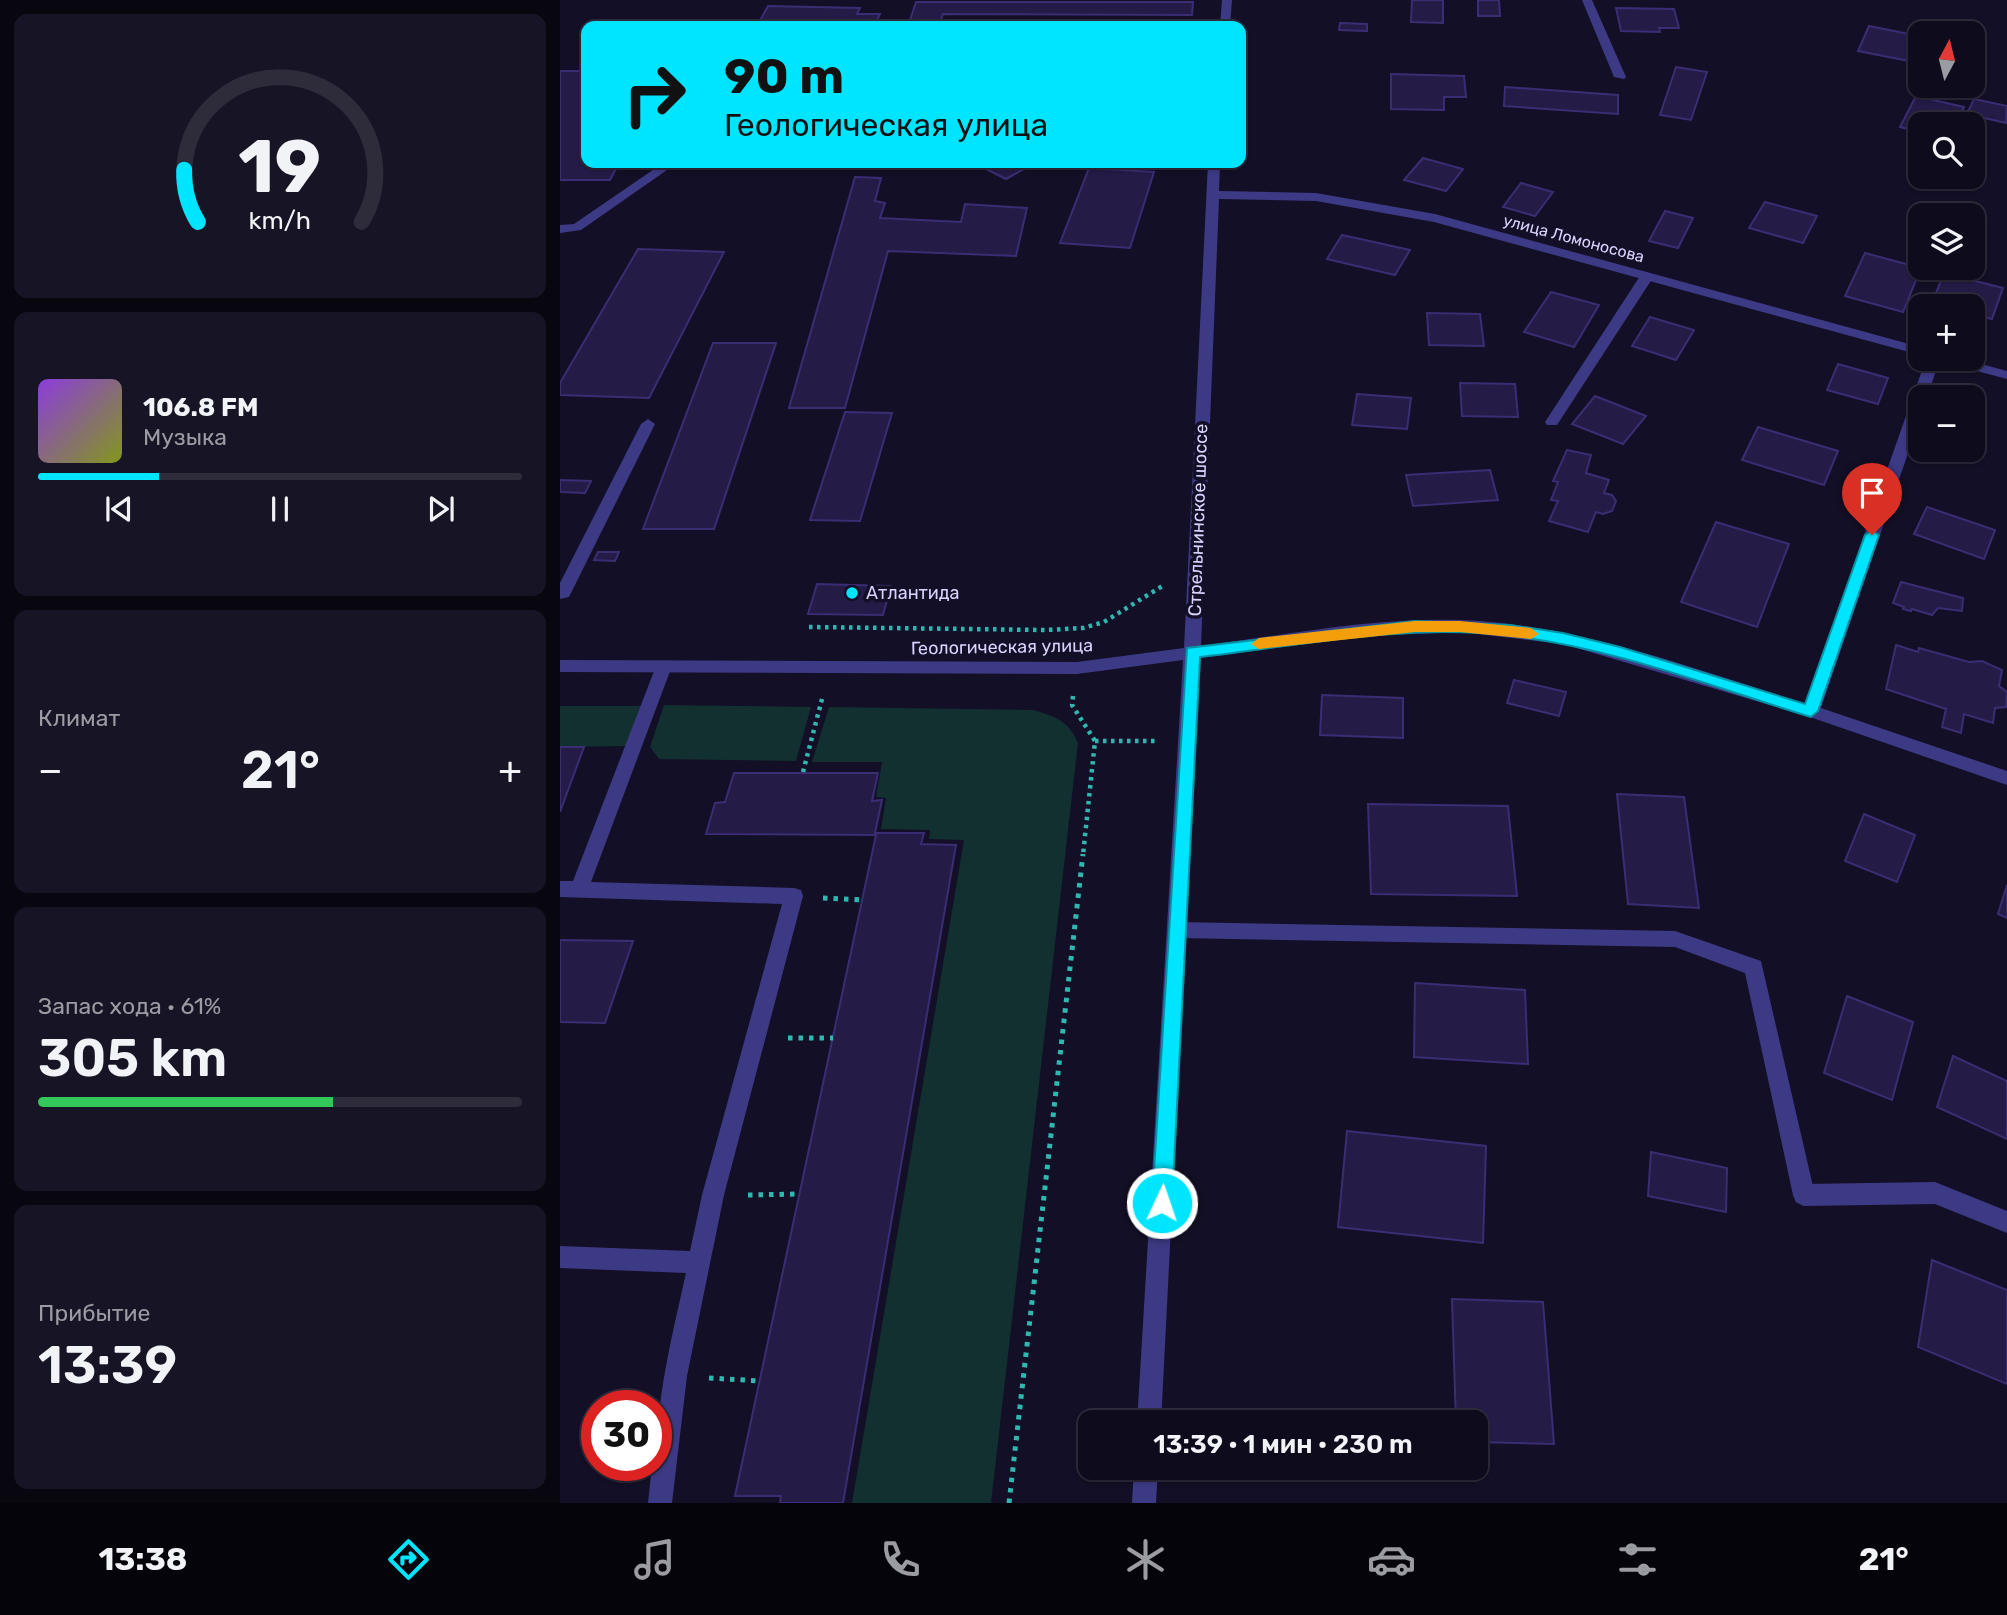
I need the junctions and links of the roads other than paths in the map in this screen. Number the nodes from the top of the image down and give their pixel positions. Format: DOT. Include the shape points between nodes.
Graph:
graph roads {
  1 [pos="1227,0"];
  2 [pos="1587,0"];
  3 [pos="1225,21"];
  4 [pos="1620,77"];
  5 [pos="664,168"];
  6 [pos="1214,168"];
  7 [pos="1212,195"];
  8 [pos="560,229"];
  9 [pos="1647,276"];
  10 [pos="1908,348"];
  11 [pos="1985,369"];
  12 [pos="1929,371"];
  13 [pos="2007,375"];
  14 [pos="1552,422"];
  15 [pos="648,424"];
  16 [pos="560,593"];
  17 [pos="1192,652"];
  18 [pos="560,666"];
  19 [pos="664,666"];
  20 [pos="1811,711"];
  21 [pos="2007,778"];
  22 [pos="570,890"];
  23 [pos="1178,930"];
  24 [pos="2007,1222"];
  25 [pos="560,1257"];
  26 [pos="699,1262"];
  27 [pos="1150,1410"];
  28 [pos="1145,1480"];
  29 [pos="660,1503"];
  30 [pos="1144,1503"];
  1 -- 3 [label="street"];
  2 -- 4 [label="street"];
  5 -- 8 [label="street" via="577,227"];
  6 -- 7 [label="street, Стрельнинское шоссе"];
  7 -- 9 [label="street, улица Ломоносова" via="1316,197 1435,218"];
  7 -- 17 [label="street, Стрельнинское шоссе"];
  9 -- 10 [label="street, улица Ломоносова"];
  9 -- 14 [label="street"];
  11 -- 13 [label="street"];
  12 -- 20 [label="street"];
  15 -- 16 [label="street" via="564,593"];
  17 -- 19 [label="street, Геологическая улица" via="1077,668"];
  17 -- 20 [label="street, Геологическая улица" via="1415,627 1510,630 1620,653"];
  17 -- 23 [label="street, Стрельнинское шоссе"];
  18 -- 19 [label="street, Геологическая улица"];
  19 -- 22 [label="street"];
  20 -- 21 [label="street, Геологическая улица"];
  22 -- 26 [label="street" via="794,896"];
  23 -- 24 [label="street" via="1675,939 1754,967 1804,1195 1935,1193"];
  23 -- 27 [label="street, Стрельнинское шоссе"];
  25 -- 26 [label="street"];
  26 -- 29 [label="street" via="675,1376"];
  28 -- 30 [label="street"];
}
